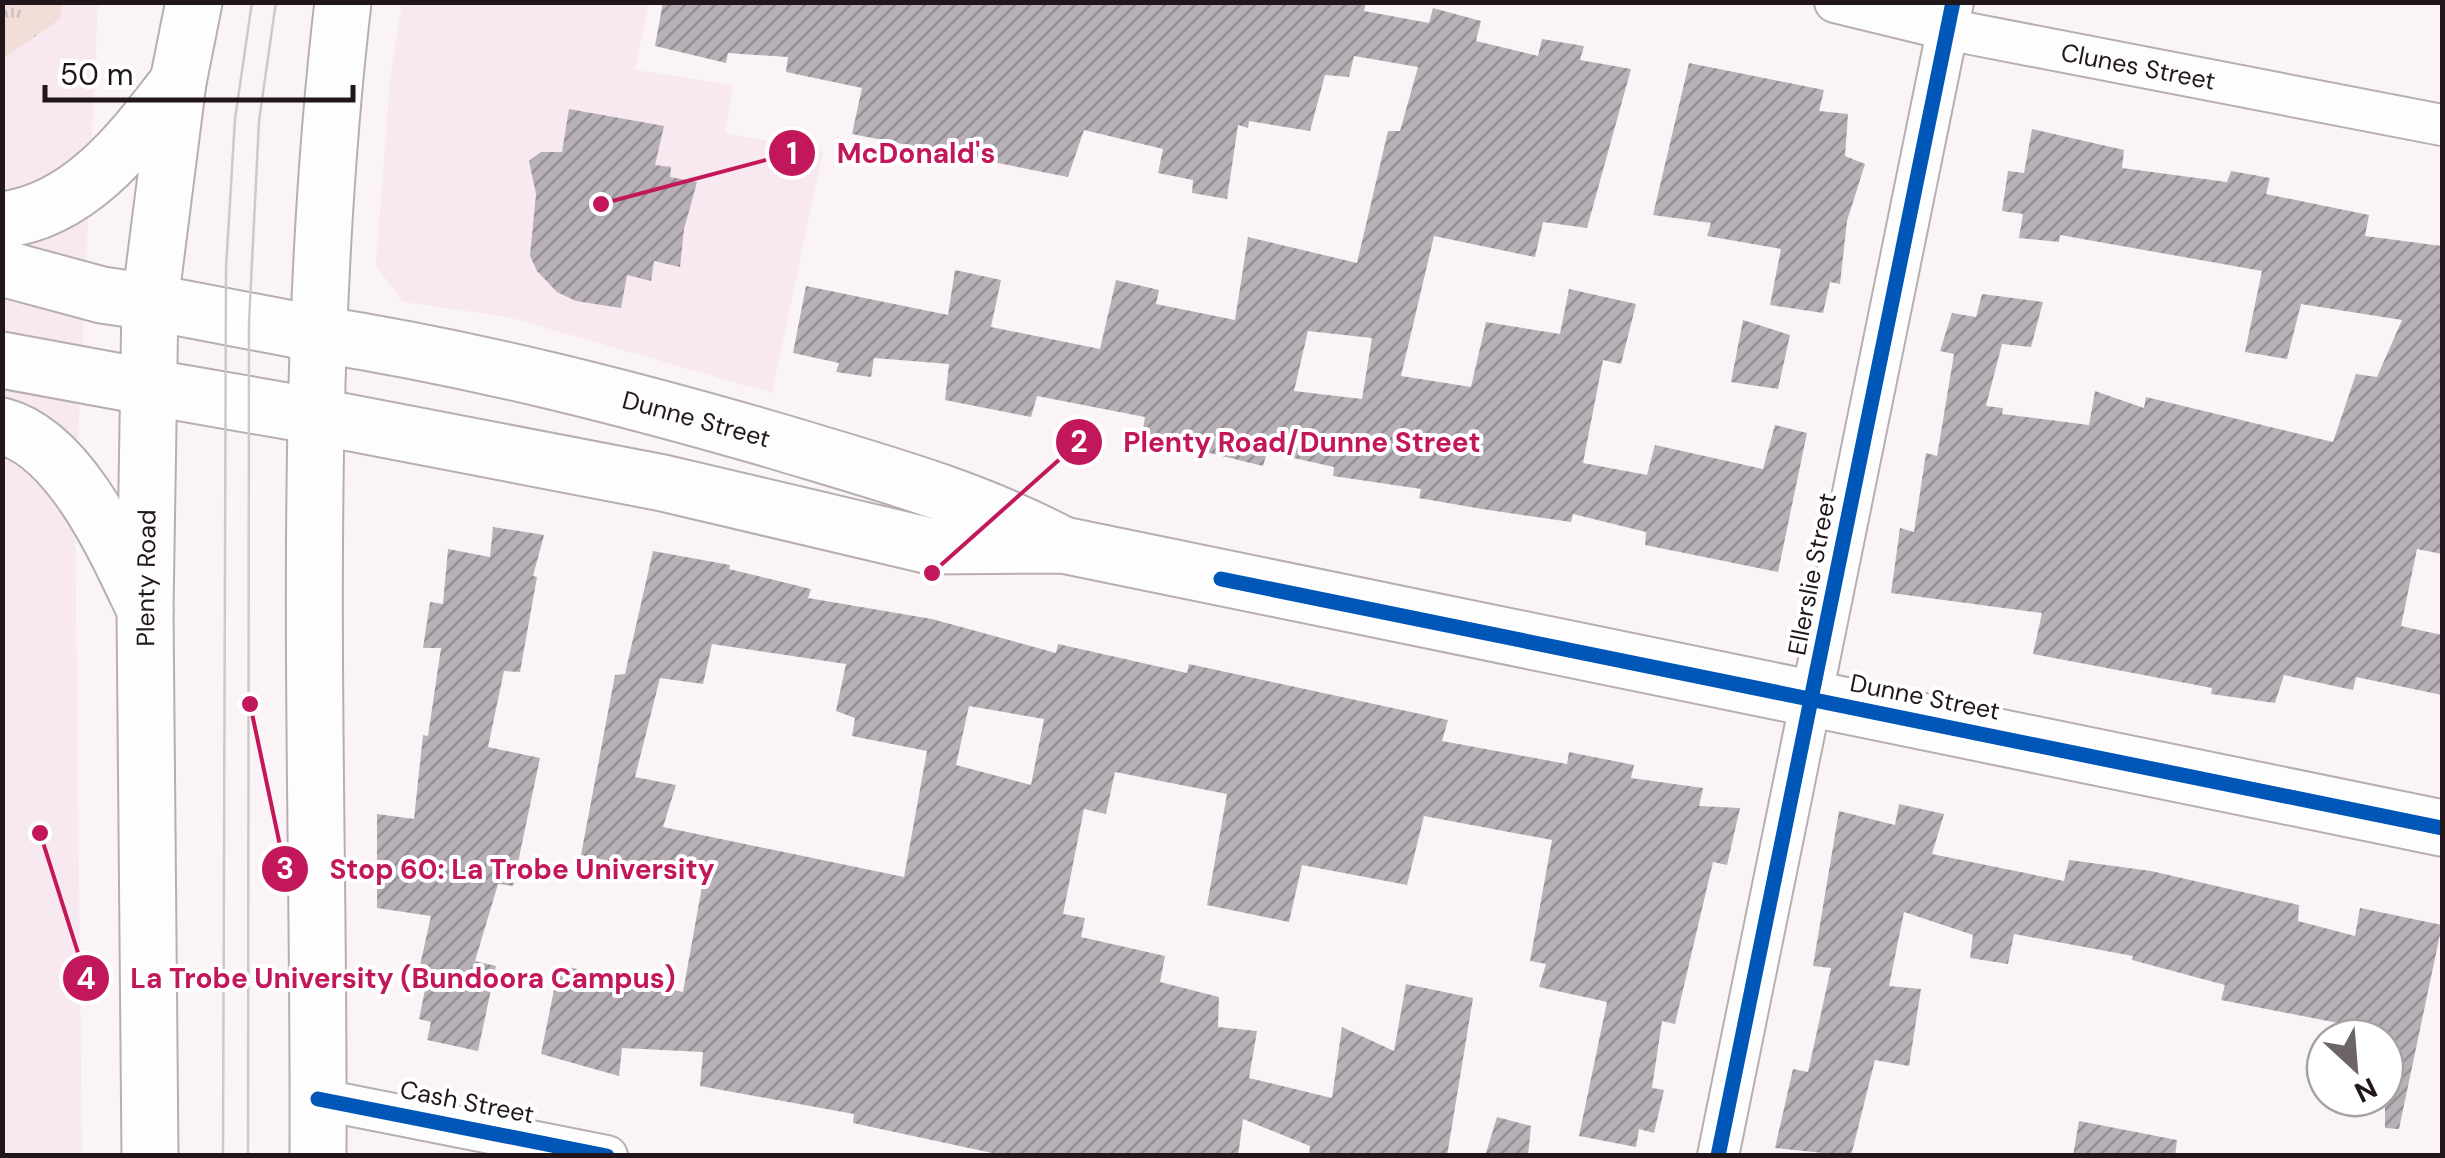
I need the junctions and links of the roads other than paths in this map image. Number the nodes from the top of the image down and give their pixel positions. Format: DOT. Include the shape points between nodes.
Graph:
graph roads {
  1 [pos="194,2"];
  2 [pos="343,2"];
  3 [pos="1835,2"];
  4 [pos="1949,16"];
  5 [pos="178,82"];
  6 [pos="2442,124"];
  7 [pos="2,220"];
  8 [pos="2,268"];
  9 [pos="150,302"];
  10 [pos="318,334"];
  11 [pos="451,356"];
  12 [pos="2,360"];
  13 [pos="148,387"];
  14 [pos="315,416"];
  15 [pos="2,426"];
  16 [pos="725,426"];
  17 [pos="663,482"];
  18 [pos="771,510"];
  19 [pos="1063,545"];
  20 [pos="144,610"];
  21 [pos="1813,702"];
  22 [pos="2442,828"];
  23 [pos="318,1099"];
  24 [pos="150,1156"];
  25 [pos="318,1156"];
  26 [pos="607,1156"];
  27 [pos="1718,1156"];
  1 -- 5 [label="main road, Plenty Road"];
  2 -- 10 [label="main road"];
  3 -- 4 [label="street, Clunes Street"];
  4 -- 6 [label="street, Clunes Street"];
  4 -- 21 [label="street, Ellerslie Street"];
  5 -- 7 [label="main road" via="135,138 84,186 54,204"];
  5 -- 9 [label="main road, Plenty Road"];
  8 -- 9 [label="main road, Dunne Street"];
  9 -- 10 [label="main road, Dunne Street"];
  9 -- 13 [label="main road, Plenty Road"];
  10 -- 11 [label="main road, Dunne Street"];
  10 -- 14 [label="main road"];
  11 -- 16 [label="main road, Dunne Street"];
  11 -- 17 [label="main road" via="442,372 449,384 601,430"];
  12 -- 13 [label="main road, Dunne Street"];
  13 -- 14 [label="main road, Dunne Street"];
  13 -- 20 [label="main road, Plenty Road"];
  14 -- 17 [label="main road, Dunne Street"];
  14 -- 23 [label="main road"];
  15 -- 20 [label="main road" via="54,456 113,543"];
  16 -- 18 [label="main road"];
  16 -- 19 [label="main road, Dunne Street" via="961,496"];
  17 -- 18 [label="main road, Dunne Street"];
  18 -- 19 [label="main road, Dunne Street" via="930,546"];
  19 -- 21 [label="main road, Dunne Street"];
  20 -- 24 [label="main road, Plenty Road"];
  21 -- 22 [label="main road, Dunne Street"];
  21 -- 27 [label="street, Ellerslie Street"];
  23 -- 25 [label="main road"];
  23 -- 26 [label="street, Cash Street"];
}
